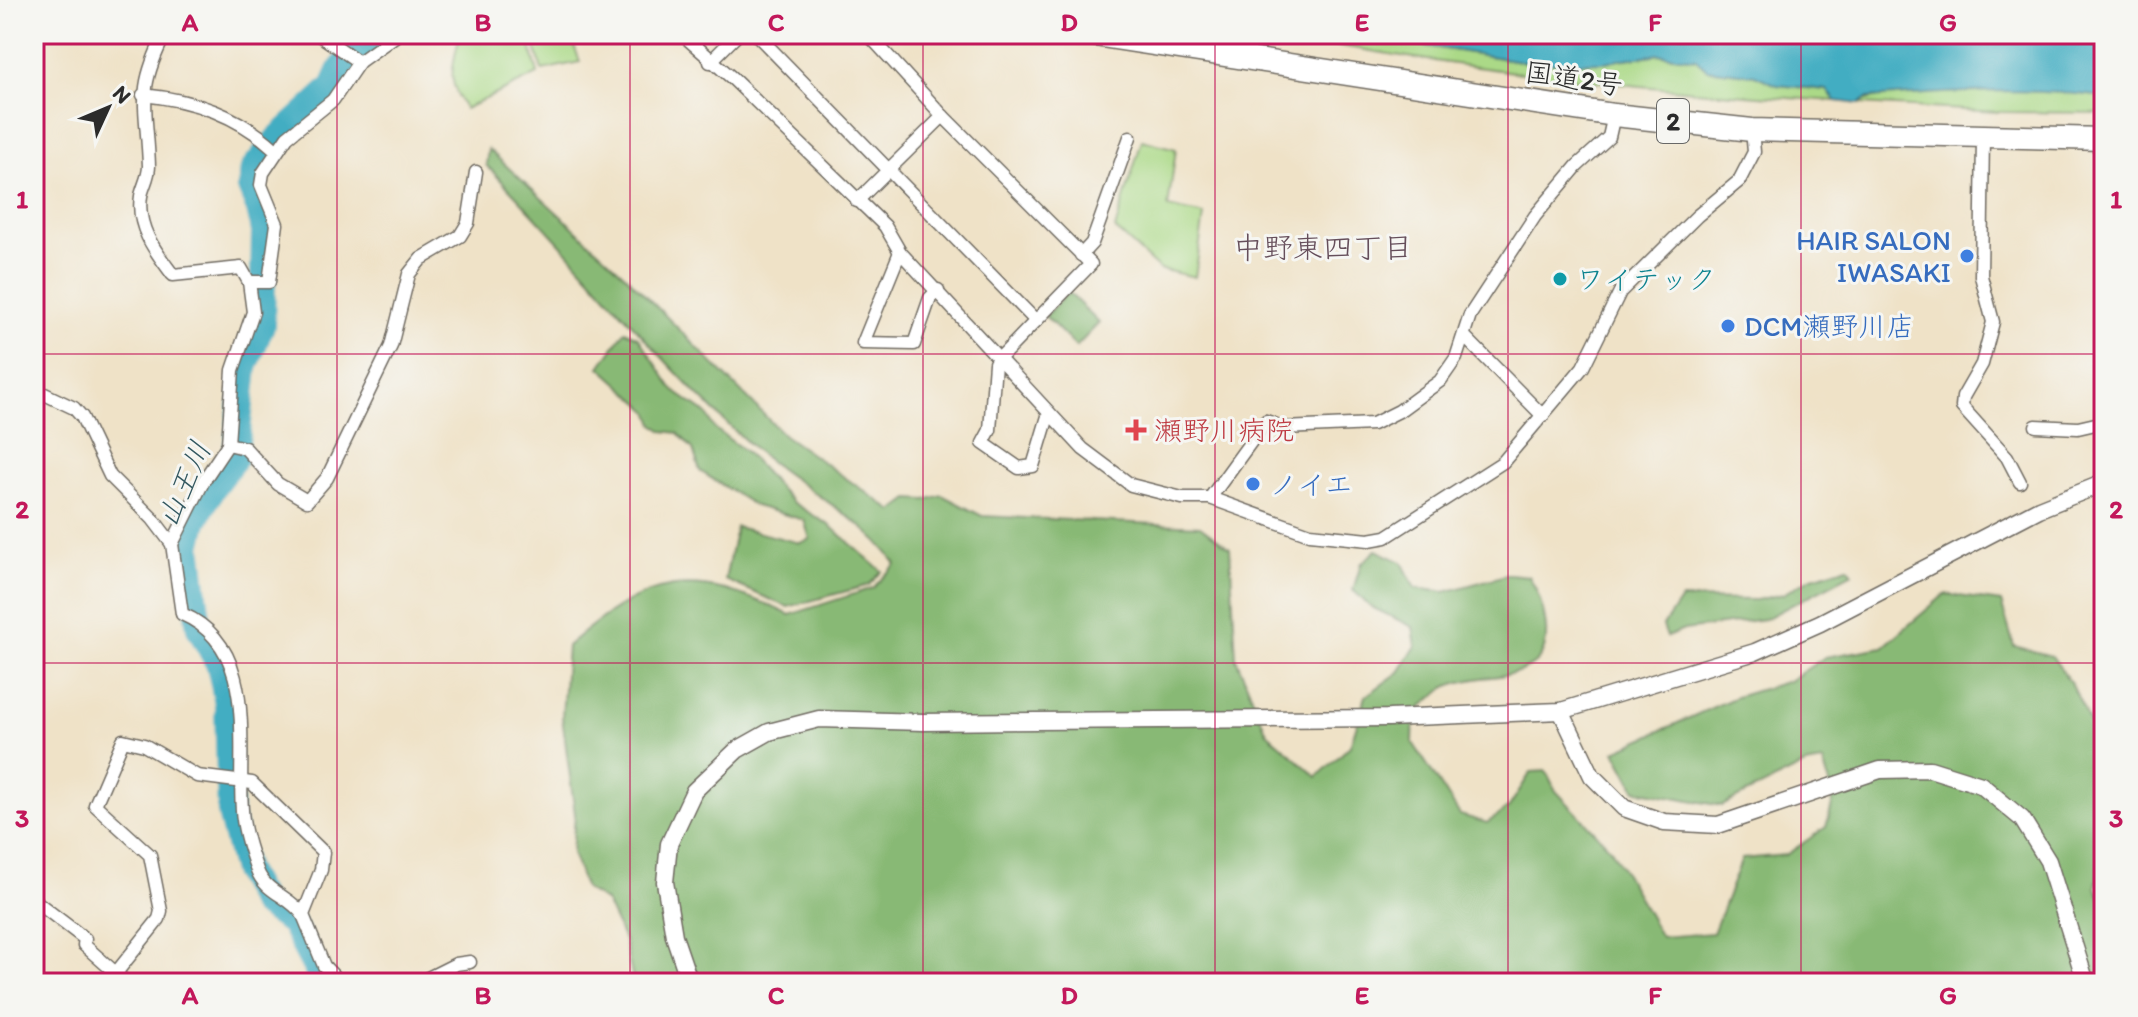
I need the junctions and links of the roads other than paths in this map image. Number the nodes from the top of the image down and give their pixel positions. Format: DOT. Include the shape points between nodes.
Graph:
graph roads {
  1 [pos="165,34"];
  2 [pos="318,34"];
  3 [pos="398,34"];
  4 [pos="682,34"];
  5 [pos="738,34"];
  6 [pos="756,34"];
  7 [pos="868,34"];
  8 [pos="1088,34"];
  9 [pos="1252,34"];
  10 [pos="355,59"];
  11 [pos="1247,59"];
  12 [pos="710,62"];
  13 [pos="143,95"];
  14 [pos="1614,115"];
  15 [pos="943,116"];
  16 [pos="1752,130"];
  17 [pos="1130,137"];
  18 [pos="1983,137"];
  19 [pos="2104,139"];
  20 [pos="273,146"];
  21 [pos="890,168"];
  22 [pos="476,172"];
  23 [pos="857,201"];
  24 [pos="900,252"];
  25 [pos="1081,255"];
  26 [pos="250,282"];
  27 [pos="938,290"];
  28 [pos="1036,321"];
  29 [pos="1465,337"];
  30 [pos="1002,357"];
  31 [pos="34,389"];
  32 [pos="1049,413"];
  33 [pos="1543,416"];
  34 [pos="2104,422"];
  35 [pos="2036,426"];
  36 [pos="229,444"];
  37 [pos="2020,482"];
  38 [pos="2104,483"];
  39 [pos="1210,498"];
  40 [pos="172,544"];
  41 [pos="1561,711"];
  42 [pos="242,781"];
  43 [pos="34,900"];
  44 [pos="303,915"];
  45 [pos="470,962"];
  46 [pos="112,978"];
  47 [pos="127,983"];
  48 [pos="340,983"];
  49 [pos="418,983"];
  50 [pos="690,983"];
  51 [pos="2086,983"];
  1 -- 13 [label="street" via="152,57"];
  2 -- 10 [label="street"];
  3 -- 10 [label="street"];
  4 -- 12 [label="street"];
  5 -- 12 [label="street"];
  6 -- 21 [label="street"];
  7 -- 15 [label="street"];
  8 -- 11 [label="highway, 国道2号 / 2"];
  9 -- 11 [label="street"];
  10 -- 20 [label="street" via="333,100"];
  11 -- 14 [label="highway, 国道2号 / 2"];
  12 -- 23 [label="street"];
  13 -- 20 [label="street" via="218,111"];
  13 -- 26 [label="street" via="149,165 141,212 157,254 173,275 241,268"];
  14 -- 16 [label="highway, 国道2号 / 2"];
  14 -- 29 [label="street" via="1609,137 1535,216 1470,315"];
  15 -- 21 [label="street"];
  15 -- 25 [label="street"];
  16 -- 18 [label="highway, 国道2号 / 2"];
  16 -- 33 [label="street" via="1754,152 1739,181 1620,292 1583,367"];
  17 -- 25 [label="street" via="1092,243"];
  18 -- 19 [label="highway, 国道2号 / 2"];
  18 -- 37 [label="street" via="1981,276 1993,322 1982,364 1962,407 2007,457"];
  20 -- 26 [label="street" via="261,179 277,224 268,282"];
  21 -- 23 [label="street"];
  21 -- 28 [label="street"];
  22 -- 36 [label="street" via="468,223 460,236 421,259 409,274 391,346 327,478 307,501 278,484 245,448"];
  23 -- 24 [label="street" via="885,226"];
  24 -- 27 [label="street"];
  24 -- 27 [label="street" via="863,343 914,344 930,298"];
  25 -- 28 [label="street" via="1091,264"];
  26 -- 36 [label="street" via="253,312 233,370"];
  27 -- 30 [label="street"];
  28 -- 30 [label="street"];
  29 -- 33 [label="street"];
  29 -- 39 [label="street" via="1440,381 1373,424 1284,428 1266,421"];
  30 -- 32 [label="street"];
  30 -- 32 [label="street" via="995,363 990,430 983,443 1019,468 1033,466"];
  31 -- 40 [label="street" via="74,408 110,476"];
  32 -- 39 [label="street" via="1083,449 1131,485 1182,498"];
  33 -- 39 [label="street" via="1503,462 1386,537 1310,534"];
  34 -- 35 [label="street" via="2078,428"];
  36 -- 40 [label="street"];
  38 -- 41 [label="street" via="2039,509 1755,652"];
  40 -- 42 [label="street" via="182,614 200,622 231,660 242,723"];
  41 -- 50 [label="street" via="1358,718 819,719 769,732 737,750 694,791 669,844 665,882 674,936"];
  41 -- 51 [label="street" via="1592,776 1624,808 1664,822 1718,825 1880,770 1930,769 1981,785 2022,819 2048,861"];
  42 -- 44 [label="street" via="243,821 257,871 270,889"];
  42 -- 44 [label="street" via="252,783 325,856"];
  42 -- 46 [label="street" via="197,776 144,745 123,740 95,805 150,855 161,911"];
  43 -- 46 [label="street" via="85,939 84,945"];
  44 -- 48 [label="street" via="324,966"];
  45 -- 49 [label="street"];
  46 -- 47 [label="street"];
}
